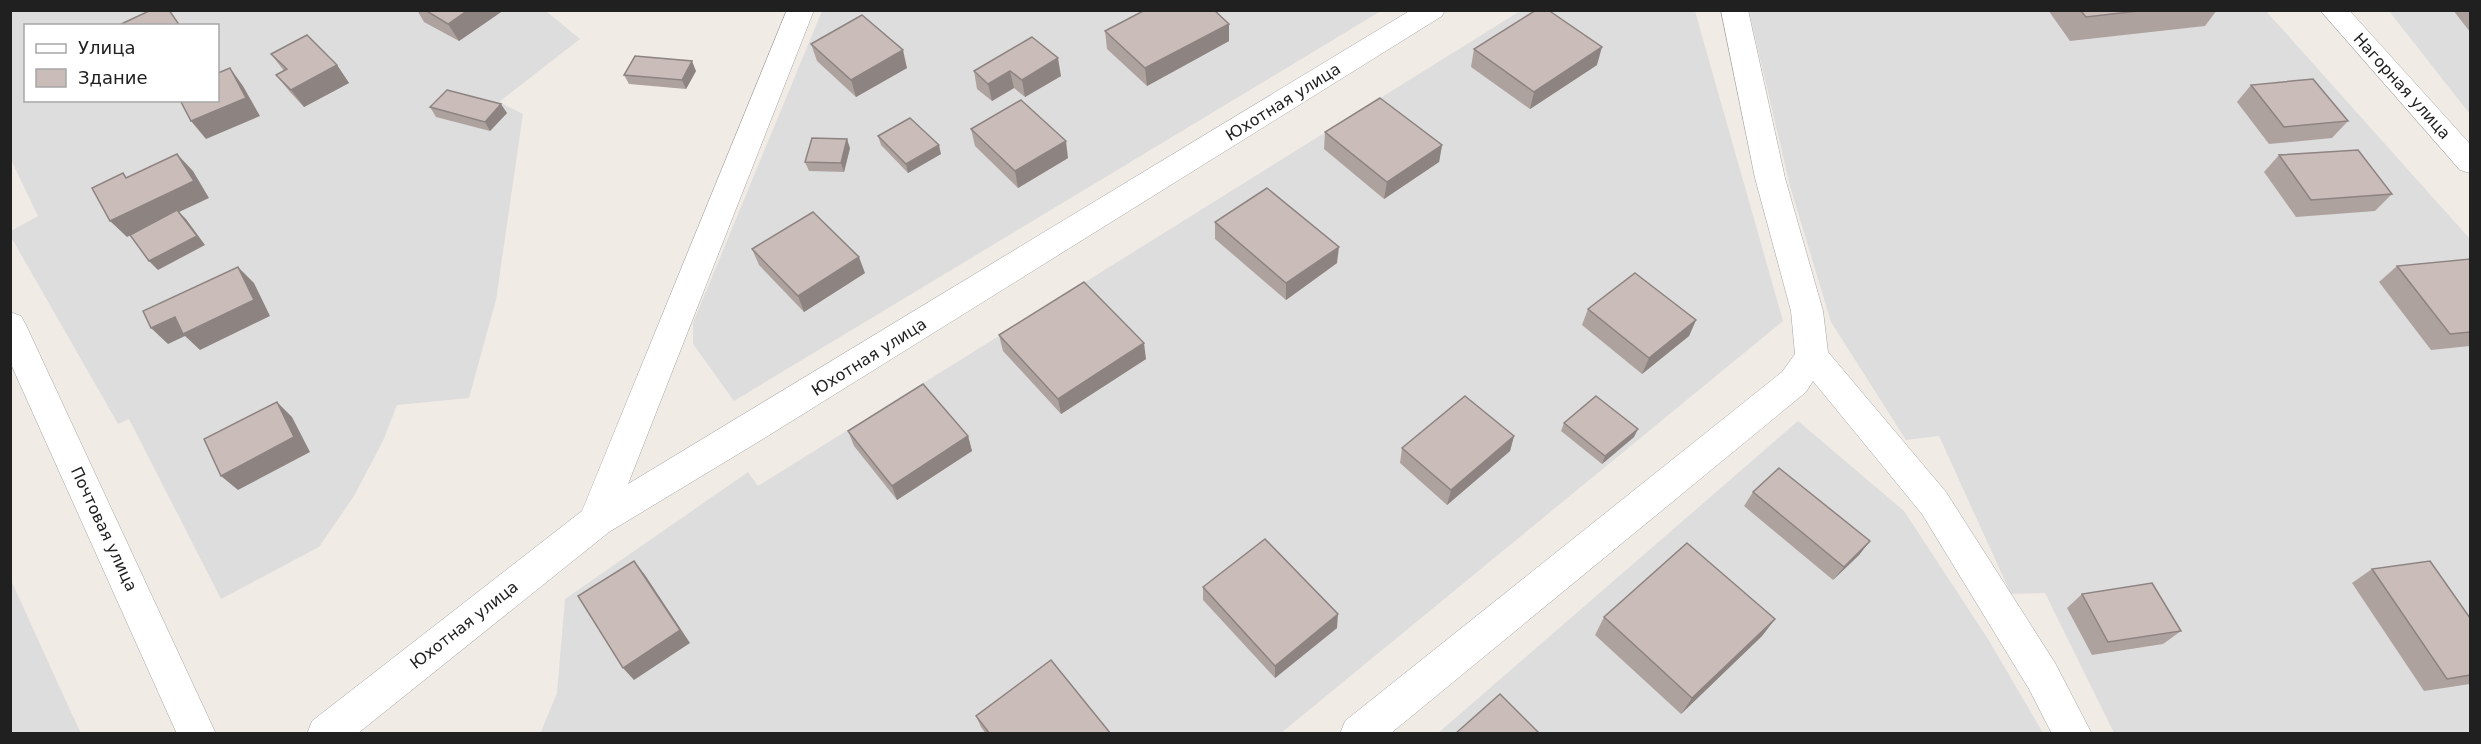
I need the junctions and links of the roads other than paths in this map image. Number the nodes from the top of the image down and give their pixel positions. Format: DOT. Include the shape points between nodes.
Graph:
graph roads {
  1 [pos="801,10"];
  2 [pos="1432,10"];
  3 [pos="1734,10"];
  4 [pos="2333,10"];
  5 [pos="2470,162"];
  6 [pos="10,325"];
  7 [pos="1812,357"];
  8 [pos="597,521"];
  9 [pos="197,734"];
  10 [pos="326,734"];
  11 [pos="1359,734"];
  12 [pos="2073,734"];
  1 -- 8 [label="street"];
  2 -- 8 [label="street, Юхотная улица"];
  3 -- 7 [label="street" via="1770,178 1807,311"];
  4 -- 5 [label="street, Нагорная улица"];
  6 -- 9 [label="street, Почтовая улица"];
  7 -- 11 [label="street" via="1794,382"];
  7 -- 12 [label="street" via="1934,503 2042,676"];
  8 -- 10 [label="street, Юхотная улица"];
}
